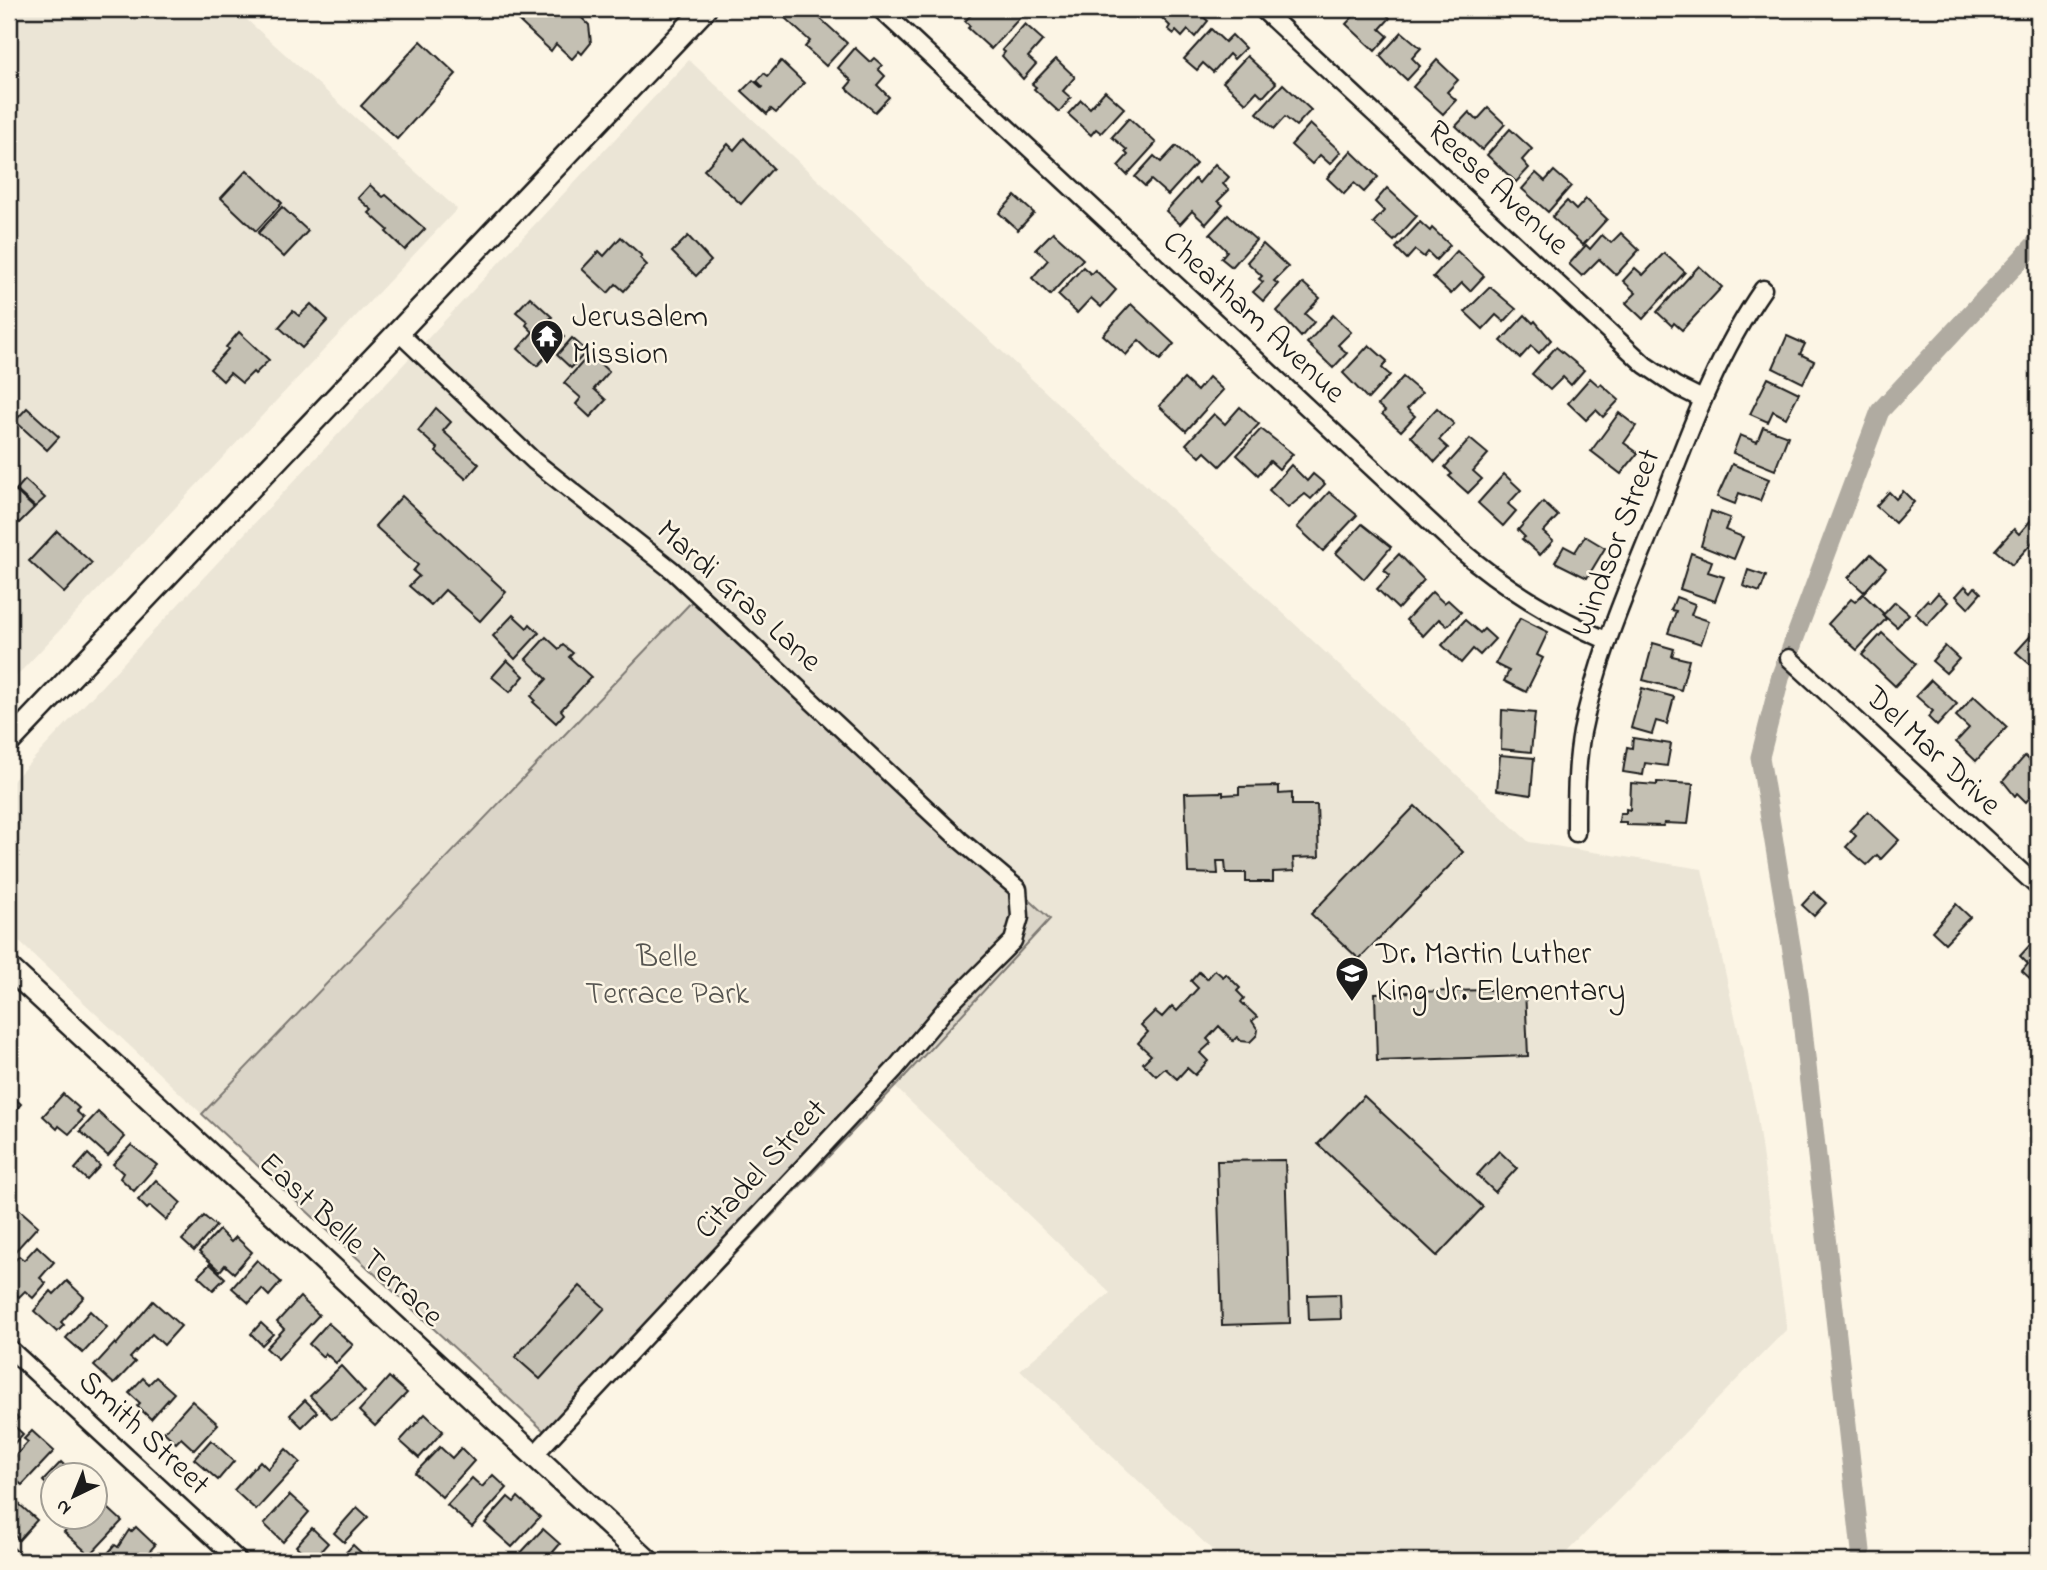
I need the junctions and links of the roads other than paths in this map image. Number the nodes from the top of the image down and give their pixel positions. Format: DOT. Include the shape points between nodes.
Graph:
graph roads {
  1 [pos="705,9"];
  2 [pos="880,9"];
  3 [pos="1262,9"];
  4 [pos="1763,289"];
  5 [pos="397,331"];
  6 [pos="1702,399"];
  7 [pos="1608,642"];
  8 [pos="1788,658"];
  9 [pos="9,742"];
  10 [pos="1576,833"];
  11 [pos="2038,887"];
  12 [pos="1020,917"];
  13 [pos="9,968"];
  14 [pos="9,1348"];
  15 [pos="534,1454"];
  16 [pos="239,1561"];
  17 [pos="648,1561"];
  1 -- 5 [label="street"];
  2 -- 7 [label="street, Cheatham Avenue" via="1457,547 1527,600"];
  3 -- 6 [label="street, Reese Avenue" via="1645,365"];
  4 -- 6 [label="street, Windsor Street" via="1723,353"];
  5 -- 9 [label="street"];
  5 -- 12 [label="street, Mardi Gras Lane" via="534,461 672,570 1018,889"];
  6 -- 7 [label="street, Windsor Street"];
  7 -- 10 [label="street, Windsor Street" via="1582,734"];
  8 -- 11 [label="street, Del Mar Drive"];
  12 -- 15 [label="street, Citadel Street" via="1013,941 995,961 948,1006 894,1070"];
  13 -- 15 [label="street, East Belle Terrace"];
  14 -- 16 [label="street, Smith Street"];
  15 -- 17 [label="street, East Belle Terrace"];
}
